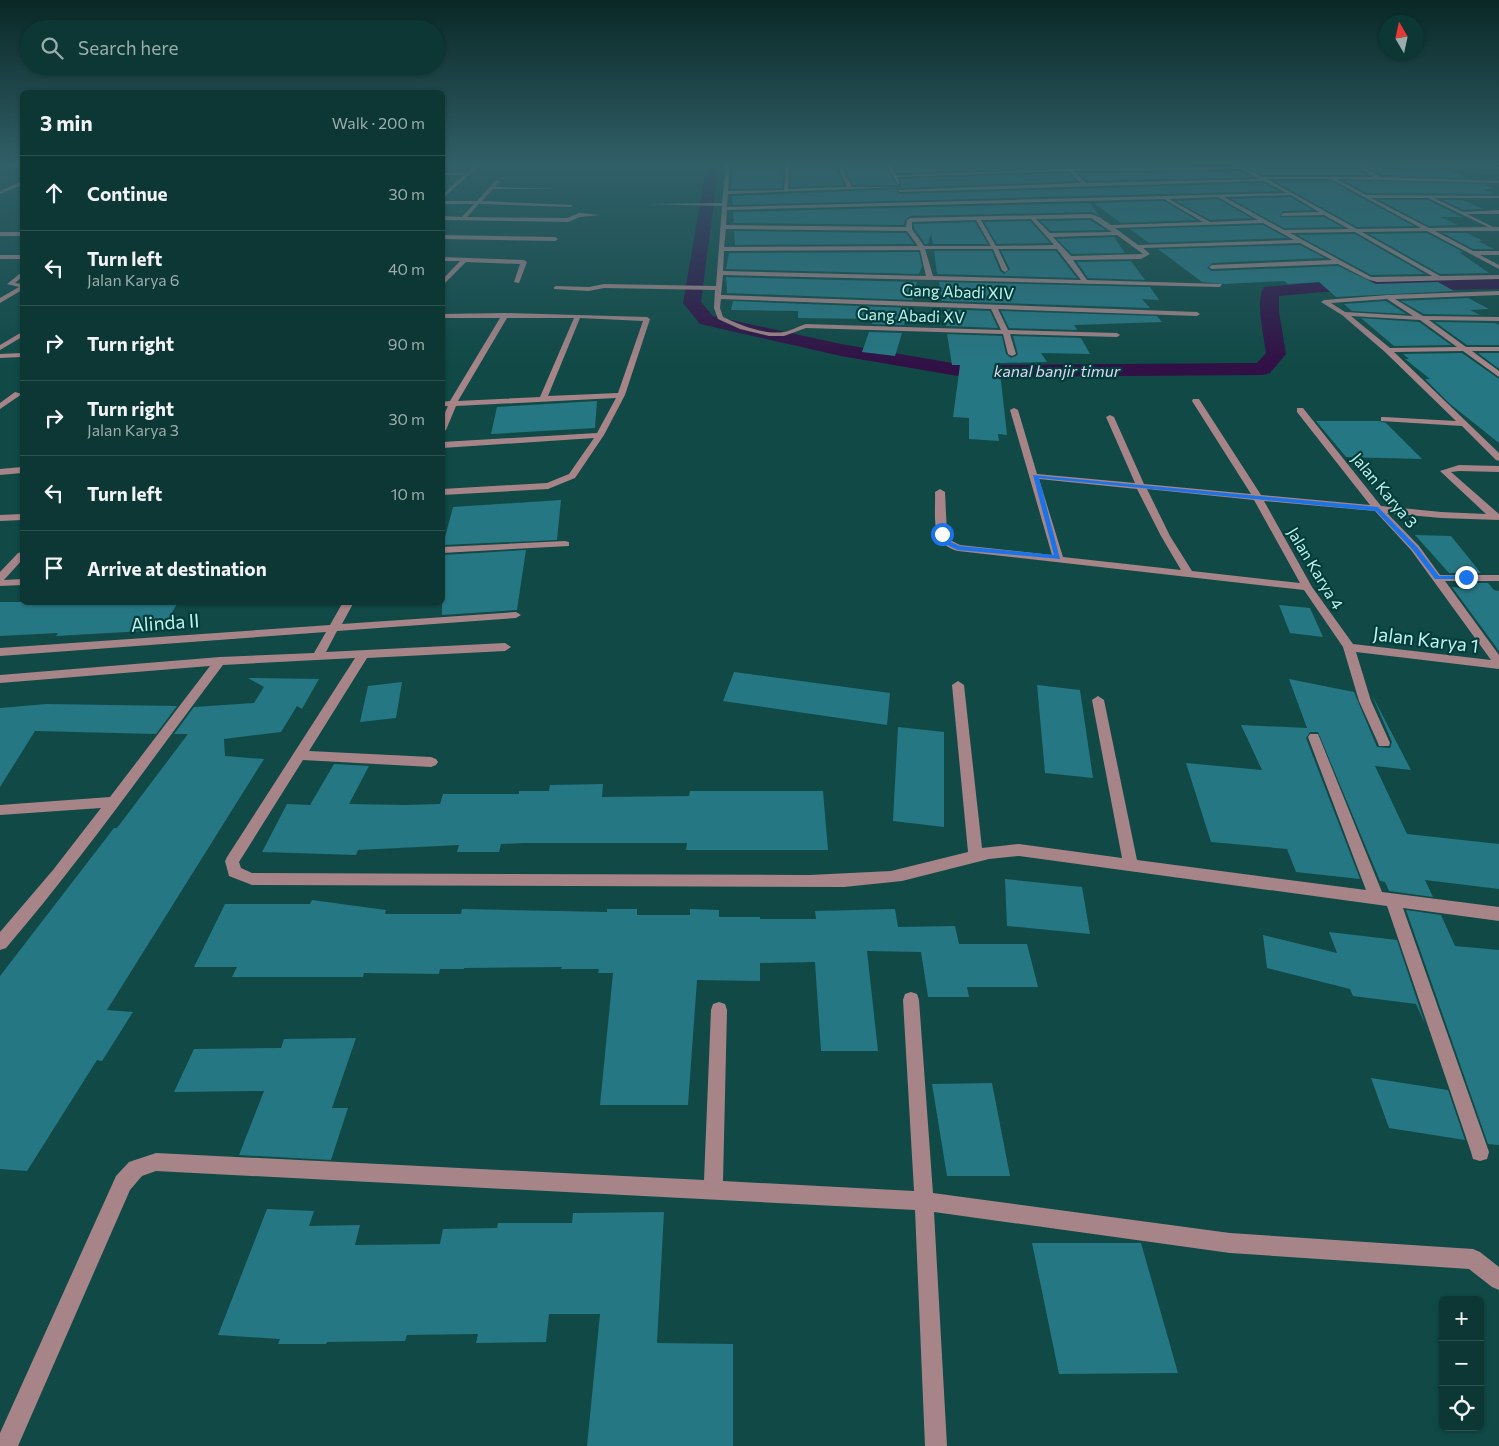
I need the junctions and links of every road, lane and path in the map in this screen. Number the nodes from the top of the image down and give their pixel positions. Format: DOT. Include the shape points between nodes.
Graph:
graph roads {
  1 [pos="18,230"];
  2 [pos="724,230"];
  3 [pos="910,230"];
  4 [pos="984,230"];
  5 [pos="1044,230"];
  6 [pos="1115,230"];
  7 [pos="1301,230"];
  8 [pos="1357,230"];
  9 [pos="1432,230"];
  10 [pos="478,231"];
  11 [pos="1282,231"];
  12 [pos="1118,233"];
  13 [pos="1,234"];
  14 [pos="12,234"];
  15 [pos="20,234"];
  16 [pos="1048,235"];
  17 [pos="445,237"];
  18 [pos="473,237"];
  19 [pos="555,239"];
  20 [pos="1301,241"];
  21 [pos="1058,247"];
  22 [pos="1136,247"];
  23 [pos="922,248"];
  24 [pos="995,248"];
  25 [pos="723,249"];
  26 [pos="1472,253"];
  27 [pos="1499,253"];
  28 [pos="0,257"];
  29 [pos="20,257"];
  30 [pos="1069,258"];
  31 [pos="445,259"];
  32 [pos="464,260"];
  33 [pos="1341,262"];
  34 [pos="1212,267"];
  35 [pos="1499,267"];
  36 [pos="1004,270"];
  37 [pos="721,273"];
  38 [pos="20,276"];
  39 [pos="1499,277"];
  40 [pos="930,278"];
  41 [pos="1439,278"];
  42 [pos="445,281"];
  43 [pos="517,282"];
  44 [pos="1086,283"];
  45 [pos="1220,285"];
  46 [pos="20,286"];
  47 [pos="20,288"];
  48 [pos="556,288"];
  49 [pos="719,288"];
  50 [pos="1499,293"];
  51 [pos="718,297"];
  52 [pos="1388,297"];
  53 [pos="0,300"];
  54 [pos="993,306"];
  55 [pos="1197,314"];
  56 [pos="1344,314"];
  57 [pos="505,315"];
  58 [pos="445,316"];
  59 [pos="578,316"];
  60 [pos="1422,318"];
  61 [pos="1499,319"];
  62 [pos="1006,332"];
  63 [pos="20,335"];
  64 [pos="1116,335"];
  65 [pos="0,348"];
  66 [pos="1464,349"];
  67 [pos="1499,349"];
  68 [pos="1388,350"];
  69 [pos="20,354"];
  70 [pos="1012,354"];
  71 [pos="0,356"];
  72 [pos="1499,375"];
  73 [pos="20,394"];
  74 [pos="0,395"];
  75 [pos="621,395"];
  76 [pos="543,399"];
  77 [pos="1196,401"];
  78 [pos="454,403"];
  79 [pos="445,404"];
  80 [pos="0,407"];
  81 [pos="1014,410"];
  82 [pos="1300,410"];
  83 [pos="1110,417"];
  84 [pos="1384,419"];
  85 [pos="445,423"];
  86 [pos="1465,424"];
  87 [pos="600,435"];
  88 [pos="445,446"];
  89 [pos="1499,458"];
  90 [pos="1499,469"];
  91 [pos="20,470"];
  92 [pos="0,472"];
  93 [pos="1035,476"];
  94 [pos="1141,487"];
  95 [pos="445,492"];
  96 [pos="940,492"];
  97 [pos="1258,498"];
  98 [pos="1378,509"];
  99 [pos="20,517"];
  100 [pos="1497,517"];
  101 [pos="0,518"];
  102 [pos="565,544"];
  103 [pos="445,550"];
  104 [pos="20,557"];
  105 [pos="1058,558"];
  106 [pos="1188,573"];
  107 [pos="0,578"];
  108 [pos="1437,578"];
  109 [pos="1499,578"];
  110 [pos="20,582"];
  111 [pos="0,584"];
  112 [pos="1308,586"];
  113 [pos="347,605"];
  114 [pos="516,615"];
  115 [pos="333,628"];
  116 [pos="505,647"];
  117 [pos="1349,647"];
  118 [pos="0,652"];
  119 [pos="318,655"];
  120 [pos="363,655"];
  121 [pos="220,661"];
  122 [pos="1499,664"];
  123 [pos="0,679"];
  124 [pos="958,685"];
  125 [pos="1098,700"];
  126 [pos="1314,737"];
  127 [pos="1384,743"];
  128 [pos="301,755"];
  129 [pos="431,762"];
  130 [pos="115,802"];
  131 [pos="0,810"];
  132 [pos="976,857"];
  133 [pos="1131,865"];
  134 [pos="1385,899"];
  135 [pos="1499,914"];
  136 [pos="0,942"];
  137 [pos="912,1000"];
  138 [pos="719,1010"];
  139 [pos="1480,1152"];
  140 [pos="712,1191"];
  141 [pos="924,1201"];
  142 [pos="1499,1280"];
  143 [pos="6,1446"];
  144 [pos="936,1446"];
  1 -- 14 [label="street"];
  2 -- 25 [label="street"];
  3 -- 23 [label="street"];
  4 -- 24 [label="street"];
  5 -- 16 [label="street"];
  6 -- 12 [label="street"];
  7 -- 11 [label="street"];
  8 -- 41 [label="street"];
  9 -- 26 [label="street"];
  10 -- 18 [label="street"];
  11 -- 20 [label="street"];
  12 -- 16 [label="street"];
  12 -- 22 [label="street"];
  13 -- 14 [label="street"];
  14 -- 15 [label="street"];
  16 -- 21 [label="street"];
  17 -- 18 [label="street"];
  18 -- 19 [label="street"];
  20 -- 22 [label="street"];
  20 -- 33 [label="street"];
  21 -- 24 [label="street"];
  21 -- 30 [label="street"];
  22 -- 30 [label="street" via="1146,256"];
  23 -- 24 [label="street"];
  23 -- 25 [label="street"];
  23 -- 40 [label="street"];
  24 -- 36 [label="street"];
  25 -- 37 [label="street"];
  26 -- 27 [label="street"];
  26 -- 35 [label="street"];
  28 -- 29 [label="street"];
  30 -- 44 [label="street"];
  31 -- 32 [label="street"];
  32 -- 42 [label="street"];
  32 -- 43 [label="street" via="524,262"];
  33 -- 34 [label="street"];
  33 -- 41 [label="street" via="1373,279"];
  37 -- 40 [label="street"];
  37 -- 49 [label="street"];
  38 -- 46 [label="street" via="10,284"];
  39 -- 41 [label="street"];
  40 -- 44 [label="street"];
  44 -- 45 [label="street"];
  47 -- 53 [label="street"];
  48 -- 49 [label="street"];
  49 -- 51 [label="street"];
  50 -- 52 [label="street"];
  51 -- 54 [label="street, Gang Abadi XIV"];
  51 -- 62 [label="street, Gang Abadi XV" via="720,318 733,325 775,333 785,334 806,326"];
  52 -- 56 [label="street" via="1324,302"];
  52 -- 60 [label="street"];
  54 -- 55 [label="street, Gang Abadi XIV"];
  54 -- 62 [label="street"];
  56 -- 60 [label="street"];
  56 -- 68 [label="street"];
  57 -- 58 [label="street"];
  57 -- 59 [label="street"];
  57 -- 78 [label="street"];
  59 -- 75 [label="street" via="647,319"];
  59 -- 76 [label="street"];
  60 -- 61 [label="street"];
  60 -- 66 [label="street"];
  62 -- 64 [label="street, Gang Abadi XV"];
  62 -- 70 [label="street"];
  63 -- 65 [label="street"];
  66 -- 67 [label="street"];
  66 -- 68 [label="street"];
  66 -- 72 [label="street"];
  68 -- 86 [label="street"];
  69 -- 71 [label="street"];
  73 -- 74 [label="street"];
  73 -- 80 [label="street"];
  75 -- 76 [label="street"];
  75 -- 87 [label="street"];
  76 -- 78 [label="street"];
  77 -- 97 [label="street, Jalan Karya 4"];
  78 -- 79 [label="street"];
  78 -- 85 [label="street"];
  81 -- 93 [label="street"];
  82 -- 98 [label="street, Jalan Karya 3"];
  83 -- 94 [label="street"];
  84 -- 86 [label="street"];
  86 -- 89 [label="street"];
  87 -- 88 [label="street"];
  87 -- 95 [label="street" via="572,476 558,484"];
  90 -- 100 [label="street" via="1444,471"];
  91 -- 92 [label="street"];
  93 -- 94 [label="street"];
  93 -- 105 [label="street"];
  94 -- 97 [label="street"];
  94 -- 106 [label="street"];
  96 -- 105 [label="street" via="942,534 946,542 958,548"];
  97 -- 98 [label="street"];
  97 -- 112 [label="street, Jalan Karya 4"];
  98 -- 100 [label="street"];
  98 -- 108 [label="street, Jalan Karya 3" via="1415,548"];
  99 -- 101 [label="street"];
  102 -- 103 [label="street"];
  104 -- 107 [label="street"];
  105 -- 106 [label="street"];
  106 -- 112 [label="street"];
  108 -- 109 [label="street"];
  108 -- 122 [label="street, Jalan Karya 3"];
  110 -- 111 [label="street"];
  112 -- 117 [label="street, Jalan Karya 4"];
  113 -- 115 [label="street"];
  114 -- 115 [label="street, Alinda II"];
  115 -- 118 [label="street, Alinda II"];
  115 -- 119 [label="street"];
  116 -- 120 [label="street"];
  117 -- 122 [label="street, Jalan Karya 1"];
  117 -- 127 [label="street, Jalan Karya 4" via="1364,701"];
  119 -- 120 [label="street"];
  119 -- 121 [label="street"];
  120 -- 128 [label="street"];
  121 -- 123 [label="street"];
  121 -- 130 [label="street"];
  124 -- 132 [label="street"];
  125 -- 133 [label="street"];
  126 -- 134 [label="street"];
  128 -- 129 [label="street"];
  128 -- 132 [label="street" via="232,862 234,872 252,879 865,880 902,875"];
  130 -- 131 [label="street"];
  130 -- 136 [label="street"];
  132 -- 133 [label="street" via="1001,850 1019,850"];
  133 -- 134 [label="street"];
  134 -- 135 [label="street"];
  134 -- 139 [label="street"];
  137 -- 141 [label="street"];
  138 -- 140 [label="street"];
  140 -- 141 [label="street"];
  140 -- 143 [label="street" via="156,1162 136,1169 123,1183"];
  141 -- 142 [label="street" via="1230,1243 1473,1259"];
  141 -- 144 [label="street"];
}
